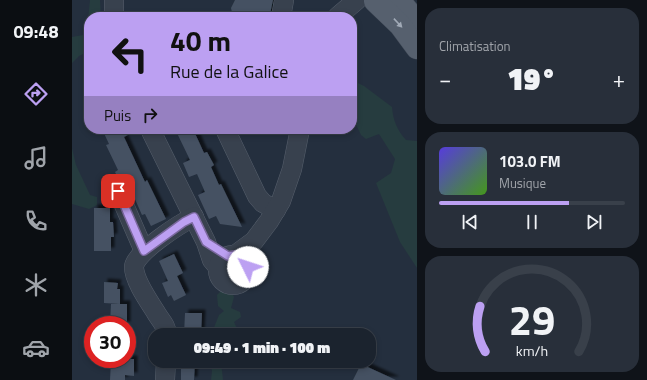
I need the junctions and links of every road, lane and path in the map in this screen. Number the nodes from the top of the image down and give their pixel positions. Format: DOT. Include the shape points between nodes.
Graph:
graph roads {
  1 [pos="114,0"];
  2 [pos="284,0"];
  3 [pos="336,0"];
  4 [pos="367,0"];
  5 [pos="399,0"];
  6 [pos="114,12"];
  7 [pos="281,12"];
  8 [pos="328,12"];
  9 [pos="346,12"];
  10 [pos="417,22"];
  11 [pos="417,48"];
  12 [pos="152,134"];
  13 [pos="226,134"];
  14 [pos="299,134"];
  15 [pos="118,191"];
  16 [pos="276,210"];
  17 [pos="194,217"];
  18 [pos="144,251"];
  19 [pos="165,328"];
  20 [pos="166,368"];
  21 [pos="165,380"];
  1 -- 6 [label="street"];
  2 -- 7 [label="street"];
  3 -- 8 [label="street"];
  4 -- 9 [label="street"];
  4 -- 11 [label="main road, one-way" via="400,24"];
  5 -- 10 [label="main road"];
  12 -- 17 [label="street"];
  13 -- 16 [label="street" via="257,196 263,203"];
  14 -- 16 [label="street" via="290,179"];
  15 -- 18 [label="street"];
  16 -- 17 [label="street" via="254,241 232,260 212,260"];
  17 -- 18 [label="street"];
  18 -- 19 [label="street" via="134,264 135,274"];
  20 -- 21 [label="street"];
}
